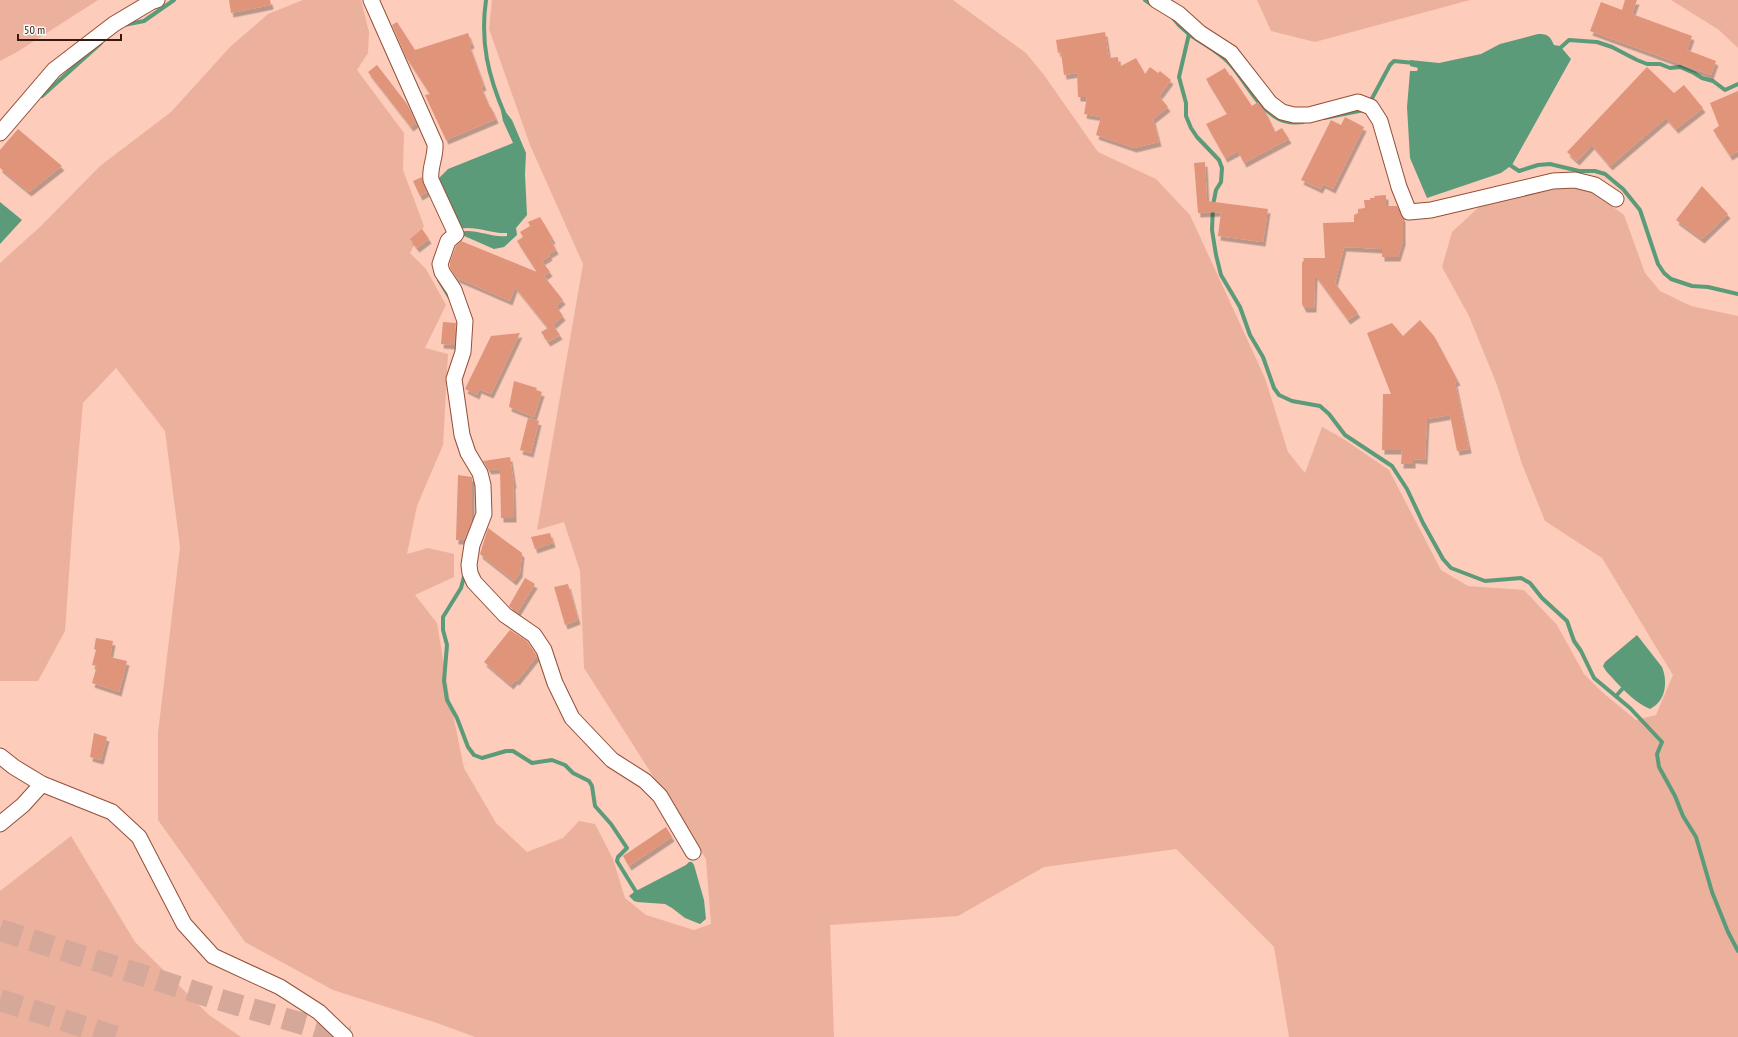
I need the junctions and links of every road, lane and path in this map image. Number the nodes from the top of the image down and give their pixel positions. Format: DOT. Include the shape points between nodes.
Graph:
graph roads {
  1 [pos="156,0"];
  2 [pos="371,0"];
  3 [pos="1156,0"];
  4 [pos="0,133"];
  5 [pos="1616,199"];
  6 [pos="0,756"];
  7 [pos="42,784"];
  8 [pos="0,824"];
  9 [pos="693,852"];
  10 [pos="345,1037"];
  1 -- 4 [label="street" via="114,24 54,70"];
  2 -- 9 [label="street" via="435,144 431,180 456,234 448,241 440,264 442,272 454,290 465,321 463,352 454,378 462,435 483,485 484,514 472,546 470,573 474,582 505,616 534,635 544,650 555,683 572,718 612,760 645,781 660,796"];
  3 -- 5 [label="street" via="1179,14 1200,33 1231,54 1270,103 1282,112 1309,115 1355,102 1367,105 1380,121 1398,187 1409,212 1431,210 1561,180 1575,180 1595,185"];
  6 -- 7 [label="street"];
  7 -- 8 [label="street"];
  7 -- 10 [label="street" via="112,812 139,837 184,924 213,956 280,987 319,1012"];
}
